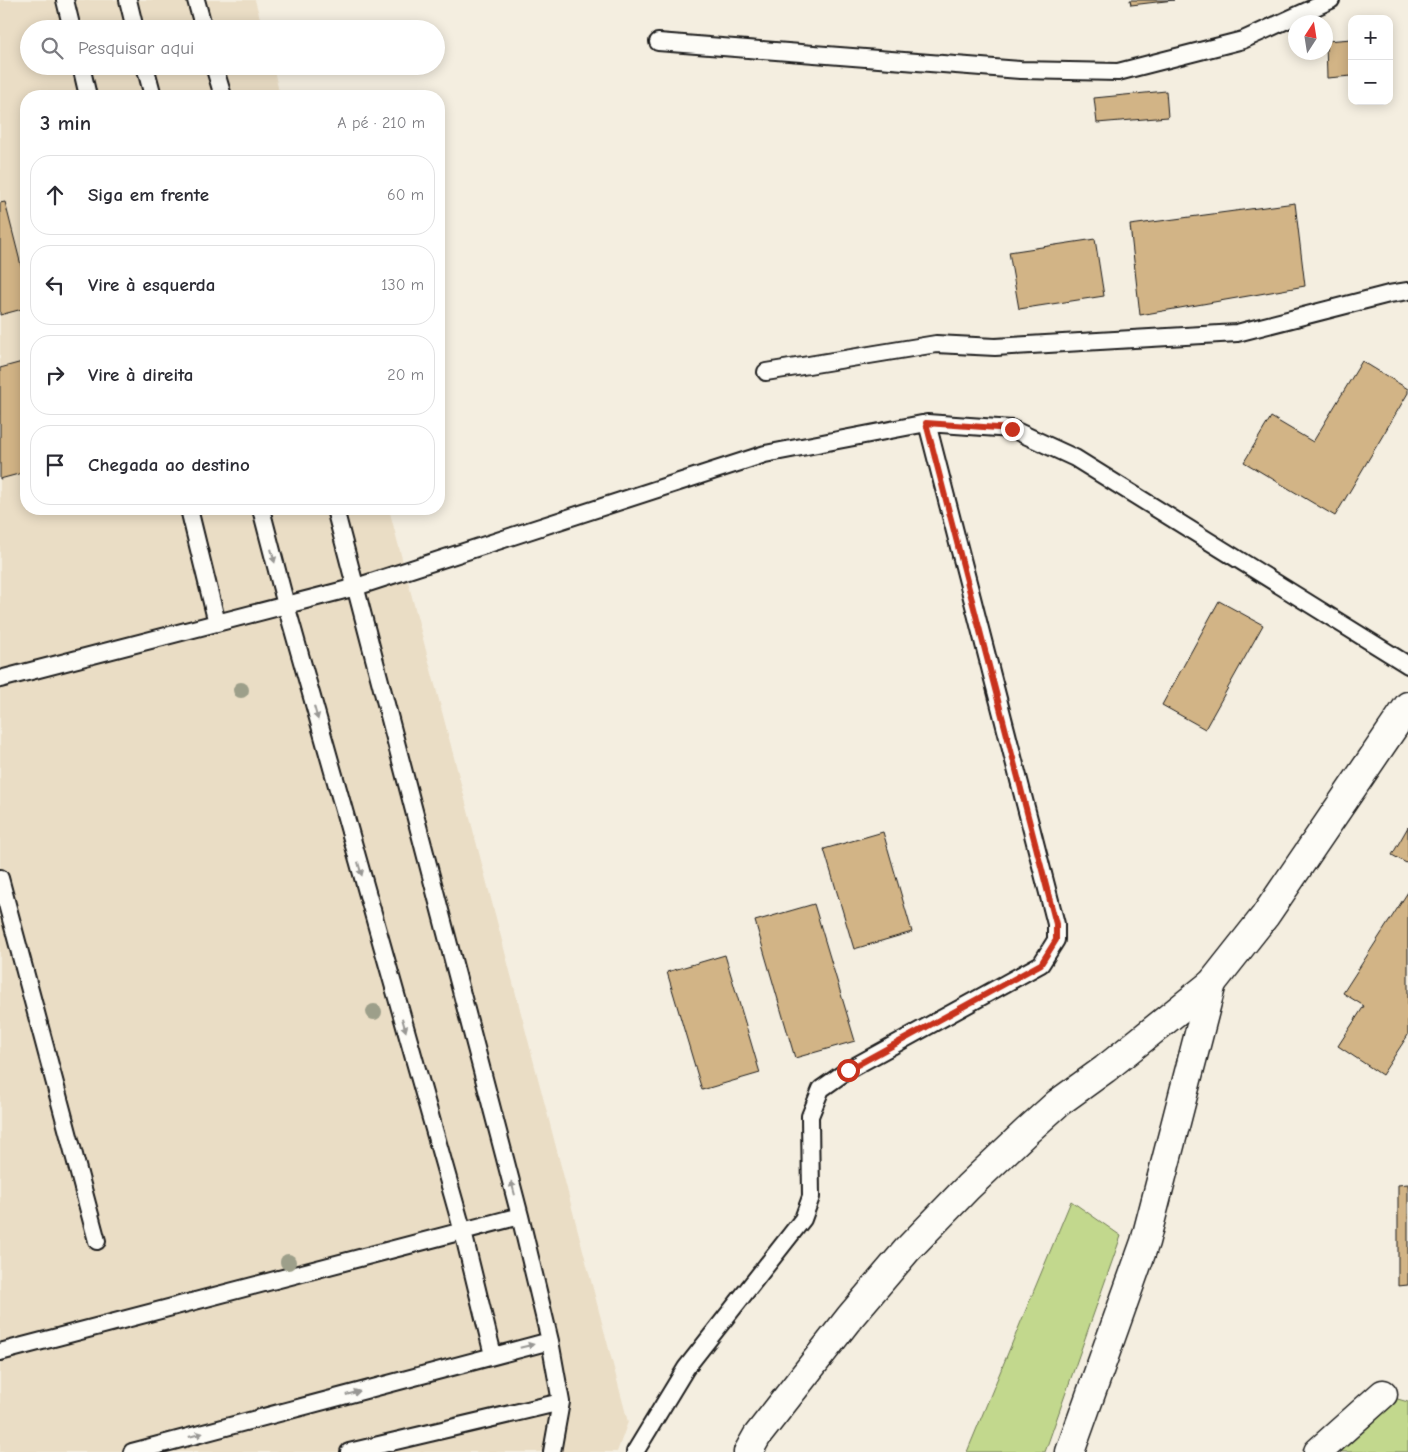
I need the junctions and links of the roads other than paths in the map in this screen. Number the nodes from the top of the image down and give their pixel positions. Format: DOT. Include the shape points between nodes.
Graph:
graph roads {
  1 [pos="65,0"];
  2 [pos="128,0"];
  3 [pos="196,0"];
  4 [pos="1331,0"];
  5 [pos="70,20"];
  6 [pos="133,20"];
  7 [pos="202,20"];
  8 [pos="658,42"];
  9 [pos="83,75"];
  10 [pos="147,75"];
  11 [pos="216,75"];
  12 [pos="87,90"];
  13 [pos="151,90"];
  14 [pos="220,90"];
  15 [pos="1408,291"];
  16 [pos="766,372"];
  17 [pos="926,423"];
  18 [pos="190,515"];
  19 [pos="263,515"];
  20 [pos="336,515"];
  21 [pos="356,587"];
  22 [pos="286,605"];
  23 [pos="216,623"];
  24 [pos="1408,665"];
  25 [pos="0,680"];
  26 [pos="1408,706"];
  27 [pos="0,878"];
  28 [pos="1212,983"];
  29 [pos="520,1216"];
  30 [pos="462,1232"];
  31 [pos="97,1241"];
  32 [pos="550,1341"];
  33 [pos="0,1352"];
  34 [pos="493,1355"];
  35 [pos="1383,1394"];
  36 [pos="561,1402"];
  37 [pos="132,1452"];
  38 [pos="349,1452"];
  39 [pos="552,1452"];
  40 [pos="635,1452"];
  41 [pos="748,1452"];
  42 [pos="1070,1452"];
  43 [pos="1318,1452"];
  1 -- 5 [label="lane"];
  2 -- 6 [label="lane"];
  3 -- 7 [label="lane"];
  4 -- 8 [label="lane" via="1243,40 1118,72 1020,70"];
  9 -- 12 [label="lane"];
  10 -- 13 [label="lane"];
  11 -- 14 [label="lane"];
  15 -- 16 [label="lane" via="1237,333 996,347 936,344"];
  17 -- 21 [label="lane" via="765,454"];
  17 -- 24 [label="lane" via="1012,429 1075,458"];
  17 -- 40 [label="lane" via="1056,924 1056,940 1041,964 848,1070 821,1089 810,1116 811,1197 803,1219 686,1368"];
  18 -- 23 [label="lane"];
  19 -- 22 [label="lane, one-way"];
  20 -- 21 [label="lane"];
  21 -- 22 [label="lane"];
  29 -- 21 [label="lane, one-way"];
  22 -- 23 [label="lane"];
  22 -- 30 [label="lane, one-way"];
  23 -- 25 [label="lane"];
  26 -- 28 [label="main road" via="1265,916"];
  27 -- 31 [label="lane"];
  28 -- 41 [label="main road" via="1058,1103 968,1187 907,1250 850,1317"];
  28 -- 42 [label="main road" via="1145,1242"];
  29 -- 30 [label="lane"];
  29 -- 32 [label="lane"];
  30 -- 33 [label="lane"];
  30 -- 34 [label="lane"];
  34 -- 32 [label="lane, one-way"];
  32 -- 36 [label="lane"];
  37 -- 34 [label="lane, one-way"];
  35 -- 43 [label="main road"];
  36 -- 38 [label="lane"];
  36 -- 39 [label="lane"];
}
